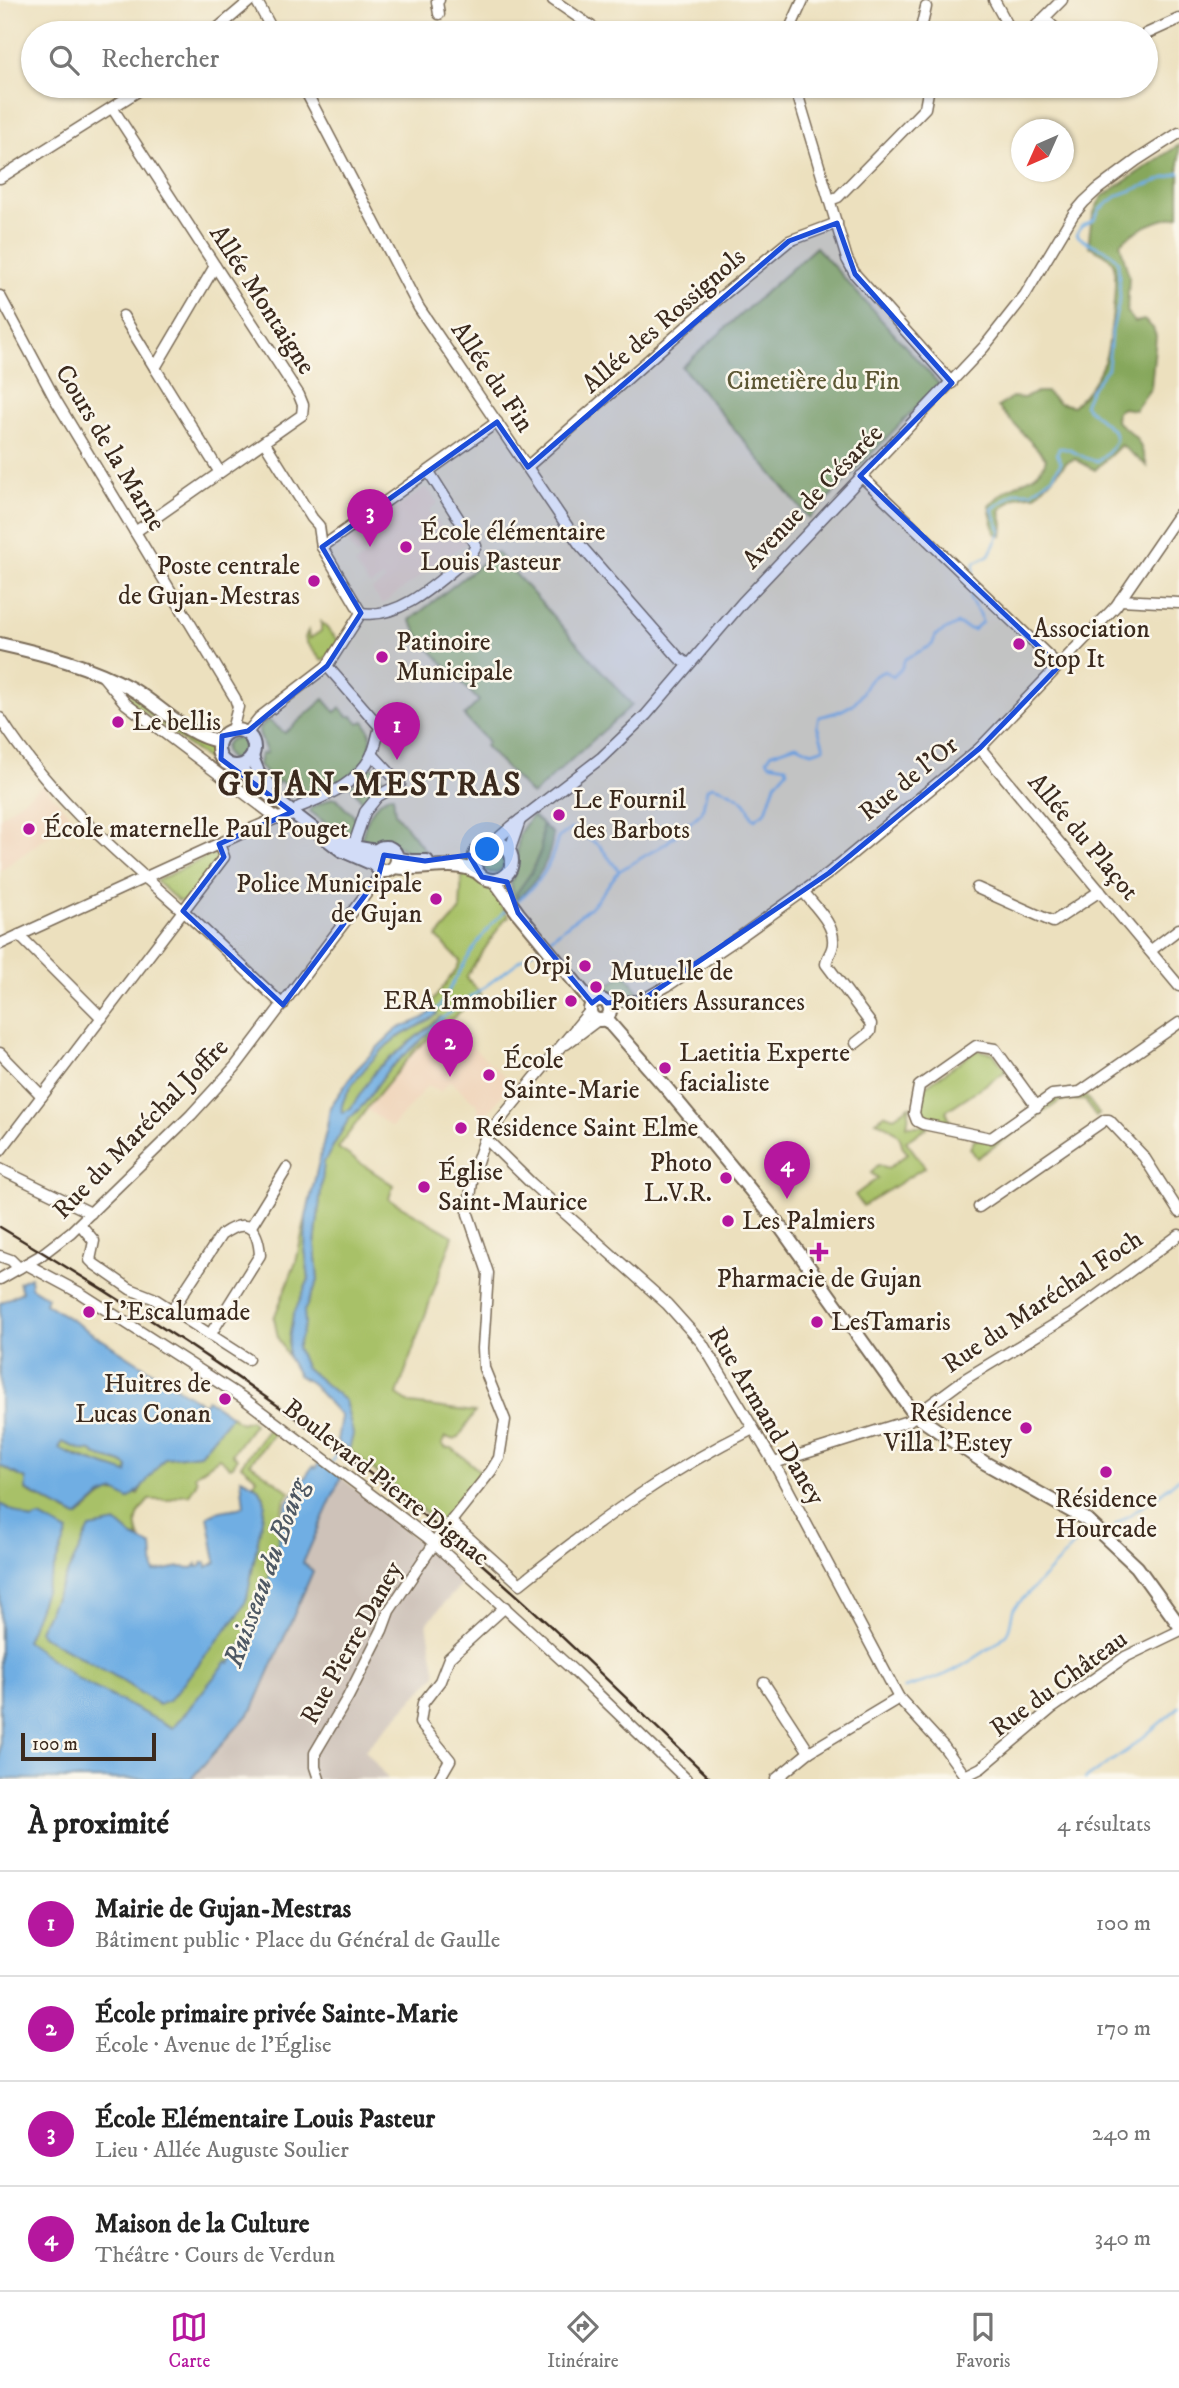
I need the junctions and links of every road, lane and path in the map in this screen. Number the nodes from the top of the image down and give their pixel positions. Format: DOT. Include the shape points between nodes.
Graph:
graph roads {
  1 [pos="251,0"];
  2 [pos="257,0"];
  3 [pos="439,0"];
  4 [pos="553,0"];
  5 [pos="803,0"];
  6 [pos="994,0"];
  7 [pos="1062,0"];
  8 [pos="926,7"];
  9 [pos="439,14"];
  10 [pos="1045,19"];
  11 [pos="1179,19"];
  12 [pos="226,21"];
  13 [pos="268,21"];
  14 [pos="584,21"];
  15 [pos="794,21"];
  16 [pos="923,21"];
  17 [pos="1005,21"];
  18 [pos="1043,21"];
  19 [pos="1158,29"];
  20 [pos="129,98"];
  21 [pos="309,98"];
  22 [pos="799,98"];
  23 [pos="927,98"];
  24 [pos="113,109"];
  25 [pos="1179,132"];
  26 [pos="0,178"];
  27 [pos="830,200"];
  28 [pos="837,223"];
  29 [pos="215,266"];
  30 [pos="0,296"];
  31 [pos="123,316"];
  32 [pos="155,368"];
  33 [pos="952,383"];
  34 [pos="497,422"];
  35 [pos="264,443"];
  36 [pos="528,466"];
  37 [pos="219,471"];
  38 [pos="429,472"];
  39 [pos="861,476"];
  40 [pos="1179,514"];
  41 [pos="135,532"];
  42 [pos="322,547"];
  43 [pos="1120,600"];
  44 [pos="1179,603"];
  45 [pos="361,613"];
  46 [pos="0,644"];
  47 [pos="688,664"];
  48 [pos="327,666"];
  49 [pos="1059,666"];
  50 [pos="102,675"];
  51 [pos="0,718"];
  52 [pos="232,730"];
  53 [pos="247,733"];
  54 [pos="219,741"];
  55 [pos="980,748"];
  56 [pos="372,754"];
  57 [pos="253,757"];
  58 [pos="237,766"];
  59 [pos="297,811"];
  60 [pos="273,813"];
  61 [pos="520,820"];
  62 [pos="494,842"];
  63 [pos="219,844"];
  64 [pos="353,848"];
  65 [pos="509,852"];
  66 [pos="475,854"];
  67 [pos="376,862"];
  68 [pos="396,862"];
  69 [pos="477,872"];
  70 [pos="145,878"];
  71 [pos="500,878"];
  72 [pos="977,888"];
  73 [pos="803,891"];
  74 [pos="1100,891"];
  75 [pos="183,911"];
  76 [pos="1179,929"];
  77 [pos="19,935"];
  78 [pos="0,944"];
  79 [pos="1150,951"];
  80 [pos="1179,986"];
  81 [pos="607,1003"];
  82 [pos="282,1005"];
  83 [pos="596,1013"];
  84 [pos="102,1018"];
  85 [pos="1179,1023"];
  86 [pos="856,1043"];
  87 [pos="0,1053"];
  88 [pos="42,1096"];
  89 [pos="1037,1107"];
  90 [pos="485,1138"];
  91 [pos="0,1152"];
  92 [pos="287,1168"];
  93 [pos="0,1169"];
  94 [pos="979,1207"];
  95 [pos="91,1213"];
  96 [pos="1179,1213"];
  97 [pos="80,1224"];
  98 [pos="250,1227"];
  99 [pos="1179,1235"];
  100 [pos="0,1256"];
  101 [pos="23,1266"];
  102 [pos="0,1279"];
  103 [pos="172,1310"];
  104 [pos="210,1335"];
  105 [pos="248,1359"];
  106 [pos="915,1415"];
  107 [pos="753,1429"];
  108 [pos="774,1463"];
  109 [pos="451,1522"];
  110 [pos="434,1544"];
  111 [pos="505,1607"];
  112 [pos="1179,1625"];
  113 [pos="1179,1631"];
  114 [pos="764,1684"];
  115 [pos="899,1698"];
  116 [pos="809,1752"];
  117 [pos="965,1778"];
  118 [pos="319,1779"];
  119 [pos="439,1779"];
  120 [pos="686,1779"];
  121 [pos="776,1779"];
  1 -- 12 [label="street"];
  2 -- 13 [label="street"];
  3 -- 9 [label="street"];
  4 -- 14 [label="street"];
  5 -- 15 [label="street"];
  6 -- 17 [label="street"];
  7 -- 10 [label="street"];
  8 -- 16 [label="street"];
  10 -- 18 [label="street"];
  11 -- 19 [label="street"];
  20 -- 24 [label="street"];
  21 -- 34 [label="street, Allée du Fin" via="419,308"];
  22 -- 27 [label="street"];
  23 -- 27 [label="street" via="925,108"];
  24 -- 26 [label="street"];
  24 -- 29 [label="street, Allée Montaigne"];
  25 -- 33 [label="street, Avenue de Césarée" via="1084,202 1025,295"];
  27 -- 28 [label="street"];
  28 -- 33 [label="street" via="855,274"];
  28 -- 36 [label="street, Allée des Rossignols" via="789,241"];
  29 -- 32 [label="street"];
  29 -- 35 [label="street, Allée Montaigne" via="303,405 302,415"];
  30 -- 41 [label="street, Cours de la Marne"];
  31 -- 32 [label="street"];
  32 -- 37 [label="street"];
  33 -- 39 [label="street, Avenue de Césarée"];
  34 -- 36 [label="street, Allée du Fin"];
  34 -- 38 [label="street"];
  35 -- 37 [label="street, Allée Montaigne"];
  35 -- 42 [label="street" via="319,526"];
  36 -- 47 [label="street, Allée du Fin" via="580,545"];
  37 -- 41 [label="street, Allée Montaigne"];
  38 -- 42 [label="street"];
  38 -- 45 [label="street" via="476,546 470,556 409,604"];
  39 -- 47 [label="street, Avenue de Césarée"];
  39 -- 49 [label="street"];
  40 -- 43 [label="street, Rue de l'Or"];
  41 -- 52 [label="street, Cours de la Marne" via="235,698 238,707"];
  42 -- 45 [label="street"];
  43 -- 44 [label="street"];
  43 -- 49 [label="street, Rue de l'Or"];
  45 -- 48 [label="street"];
  46 -- 50 [label="main road"];
  47 -- 61 [label="street, Avenue de Césarée" via="613,747"];
  48 -- 53 [label="street" via="252,724"];
  48 -- 56 [label="street" via="380,727"];
  49 -- 55 [label="street, Rue de l'Or"];
  50 -- 54 [label="main road" via="141,694 194,732"];
  50 -- 60 [label="street" via="126,704"];
  51 -- 70 [label="street" via="69,806"];
  52 -- 53 [label="main road"];
  52 -- 54 [label="main road"];
  53 -- 57 [label="main road" via="254,741"];
  54 -- 58 [label="main road" via="221,759"];
  55 -- 73 [label="street, Rue de l'Or"];
  55 -- 74 [label="street, Allée du Plaçot"];
  56 -- 59 [label="street" via="337,792"];
  56 -- 64 [label="street" via="400,784 378,796 365,811"];
  57 -- 58 [label="main road"];
  57 -- 59 [label="main road" via="267,784"];
  58 -- 60 [label="main road"];
  59 -- 60 [label="main road"];
  59 -- 64 [label="main road"];
  59 -- 67 [label="main road" via="341,850"];
  60 -- 63 [label="street"];
  61 -- 62 [label="street, Avenue de Césarée"];
  61 -- 65 [label="street"];
  62 -- 65 [label="main road"];
  62 -- 66 [label="main road"];
  63 -- 70 [label="street"];
  63 -- 75 [label="street" via="223,858"];
  64 -- 67 [label="main road"];
  65 -- 71 [label="main road" via="512,864"];
  66 -- 68 [label="main road"];
  66 -- 69 [label="main road"];
  67 -- 68 [label="main road" via="388,871"];
  67 -- 68 [label="main road" via="387,847 394,850"];
  67 -- 82 [label="street, Rue du Maréchal Joffre" via="378,878"];
  68 -- 69 [label="main road" via="422,869 458,866"];
  69 -- 71 [label="main road" via="488,880"];
  70 -- 75 [label="street"];
  70 -- 77 [label="street"];
  71 -- 83 [label="main road" via="518,914"];
  72 -- 74 [label="street" via="1053,922"];
  73 -- 81 [label="street, Rue de l'Or" via="667,986 642,1000"];
  73 -- 86 [label="street" via="834,935 826,964 871,1024 870,1032"];
  74 -- 79 [label="street, Allée du Plaçot"];
  75 -- 82 [label="street"];
  75 -- 84 [label="street"];
  76 -- 79 [label="street"];
  77 -- 78 [label="street"];
  77 -- 84 [label="street"];
  79 -- 80 [label="street, Allée du Plaçot"];
  81 -- 83 [label="main road" via="610,1010"];
  82 -- 95 [label="street, Rue du Maréchal Joffre" via="191,1115"];
  83 -- 90 [label="street"];
  83 -- 106 [label="main road" via="668,1090 772,1216"];
  84 -- 88 [label="street"];
  85 -- 89 [label="street" via="1080,1092 1052,1095"];
  87 -- 88 [label="street"];
  88 -- 91 [label="street"];
  89 -- 89 [label="street" via="991,1138 923,1124 916,1121 914,1112 919,1086 976,1046 995,1049"];
  90 -- 107 [label="street, Rue Armand Daney" via="667,1304 702,1343"];
  90 -- 109 [label="street, Rue Pierre Daney" via="473,1174 468,1214 488,1273 484,1368 505,1420 499,1458"];
  92 -- 98 [label="street"];
  93 -- 95 [label="street"];
  94 -- 96 [label="street" via="1109,1120 1143,1157"];
  95 -- 97 [label="street, Rue du Maréchal Joffre"];
  97 -- 101 [label="street, Rue du Maréchal Joffre"];
  97 -- 103 [label="street" via="94,1241 90,1259 94,1264"];
  98 -- 103 [label="street" via="231,1227 221,1235"];
  98 -- 104 [label="street" via="259,1240 260,1255"];
  99 -- 106 [label="street, Rue du Maréchal Foch" via="1072,1314"];
  100 -- 101 [label="street, Boulevard Pierre Dignac"];
  101 -- 102 [label="street, Rue du Maréchal Joffre"];
  101 -- 110 [label="street, Boulevard Pierre Dignac" via="80,1293 215,1379"];
  103 -- 104 [label="street"];
  104 -- 105 [label="street"];
  106 -- 108 [label="street, Rue du Maréchal Foch"];
  106 -- 112 [label="main road" via="985,1463 1087,1520 1137,1567"];
  107 -- 108 [label="street, Rue Armand Daney"];
  107 -- 109 [label="street" via="631,1498 520,1584"];
  108 -- 115 [label="street, Rue Armand Daney"];
  109 -- 110 [label="street, Rue Pierre Daney"];
  110 -- 111 [label="street, Boulevard Pierre Dignac"];
  110 -- 118 [label="street, Rue Pierre Daney" via="389,1611 315,1753"];
  111 -- 119 [label="street" via="449,1658 440,1681 423,1703 420,1723 450,1760"];
  111 -- 120 [label="street, Boulevard Pierre Dignac"];
  113 -- 117 [label="street, Rue du Château" via="1125,1657"];
  114 -- 116 [label="street"];
  115 -- 116 [label="street"];
  115 -- 117 [label="street, Rue du Château" via="944,1746"];
  116 -- 121 [label="street"];
}
